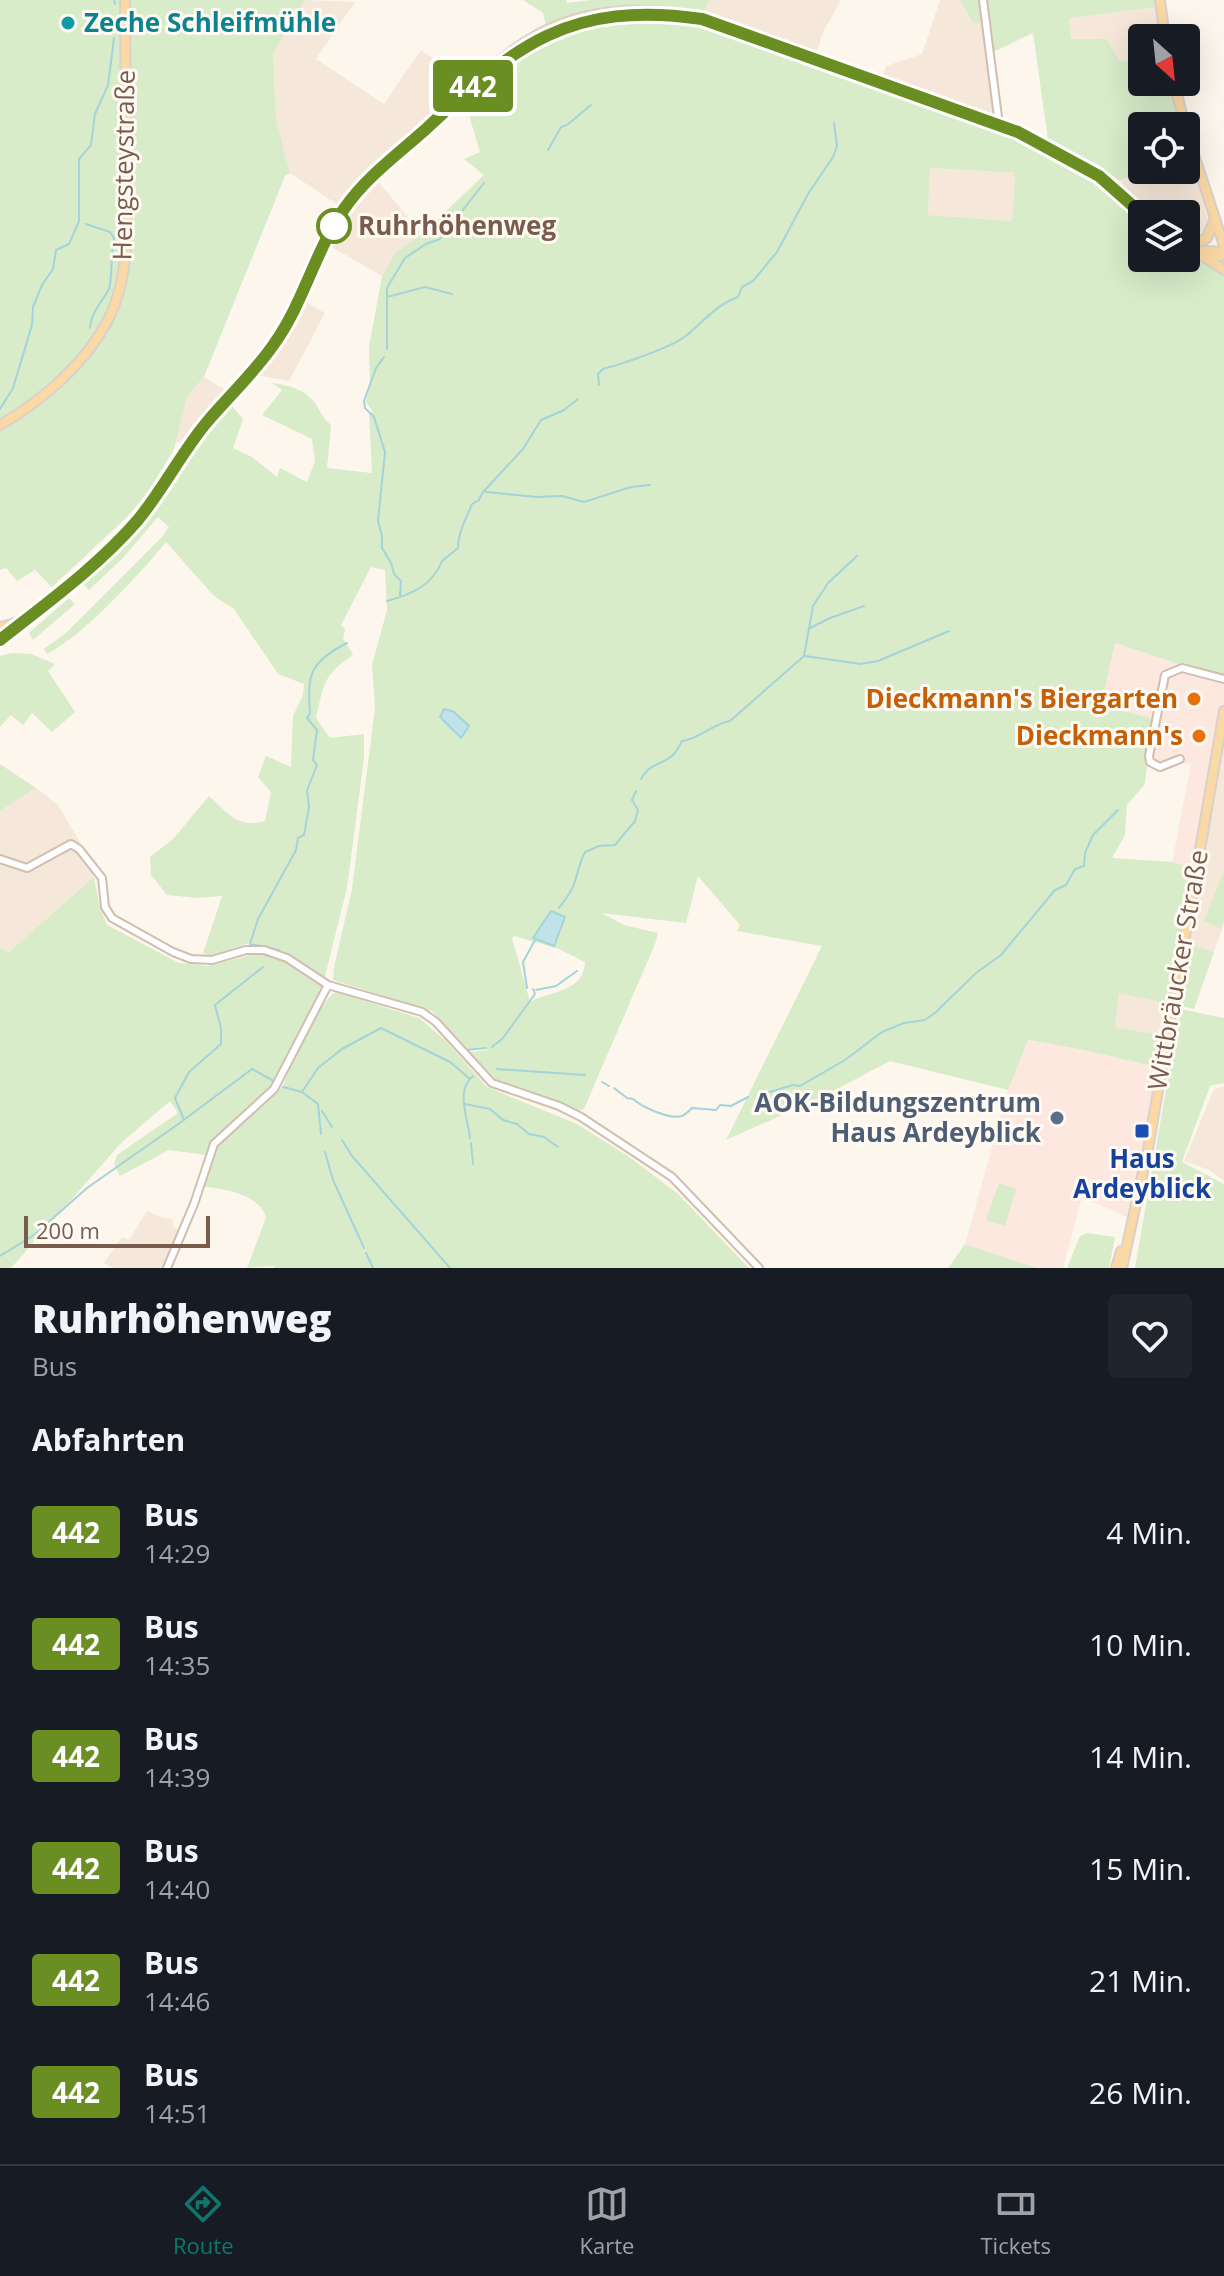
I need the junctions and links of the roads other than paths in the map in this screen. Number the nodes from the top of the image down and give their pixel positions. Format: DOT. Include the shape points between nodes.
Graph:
graph roads {
  1 [pos="125,0"];
  2 [pos="983,0"];
  3 [pos="1160,0"];
  4 [pos="1163,24"];
  5 [pos="999,125"];
  6 [pos="1200,170"];
  7 [pos="1128,202"];
  8 [pos="1216,217"];
  9 [pos="1200,242"];
  10 [pos="1224,246"];
  11 [pos="1200,250"];
  12 [pos="1224,253"];
  13 [pos="1200,255"];
  14 [pos="1208,259"];
  15 [pos="1224,270"];
  16 [pos="0,425"];
  17 [pos="25,620"];
  18 [pos="0,627"];
  19 [pos="0,640"];
  20 [pos="1224,679"];
  21 [pos="1224,711"];
  22 [pos="1180,759"];
  23 [pos="0,859"];
  24 [pos="328,985"];
  25 [pos="1129,1228"];
  26 [pos="167,1268"];
  27 [pos="759,1268"];
  28 [pos="1116,1268"];
  29 [pos="1122,1268"];
  1 -- 16 [label="main road, Hengsteystraße" via="126,203 116,301 77,363"];
  2 -- 5 [label="street"];
  3 -- 4 [label="main road"];
  5 -- 7 [label="main road" via="1099,176"];
  5 -- 17 [label="main road" via="691,16 622,11 547,30 496,64 353,197 334,225 294,313 261,361 206,422 137,520"];
  6 -- 8 [label="main road"];
  8 -- 9 [label="main road"];
  8 -- 10 [label="main road"];
  11 -- 12 [label="main road"];
  12 -- 14 [label="main road"];
  13 -- 14 [label="main road"];
  14 -- 15 [label="main road"];
  17 -- 18 [label="main road"];
  17 -- 19 [label="street"];
  20 -- 22 [label="street" via="1182,668 1165,675 1150,762 1160,767"];
  21 -- 25 [label="main road, Wittbräucker Straße" via="1148,1149"];
  23 -- 24 [label="street" via="27,868 65,846 75,846 102,878 105,907 112,918 135,932 191,959 264,950 287,958"];
  24 -- 26 [label="street" via="274,1089 214,1144"];
  24 -- 27 [label="street" via="422,1012 492,1083 559,1106 612,1136 685,1189"];
  25 -- 28 [label="main road"];
  25 -- 29 [label="main road"];
}
